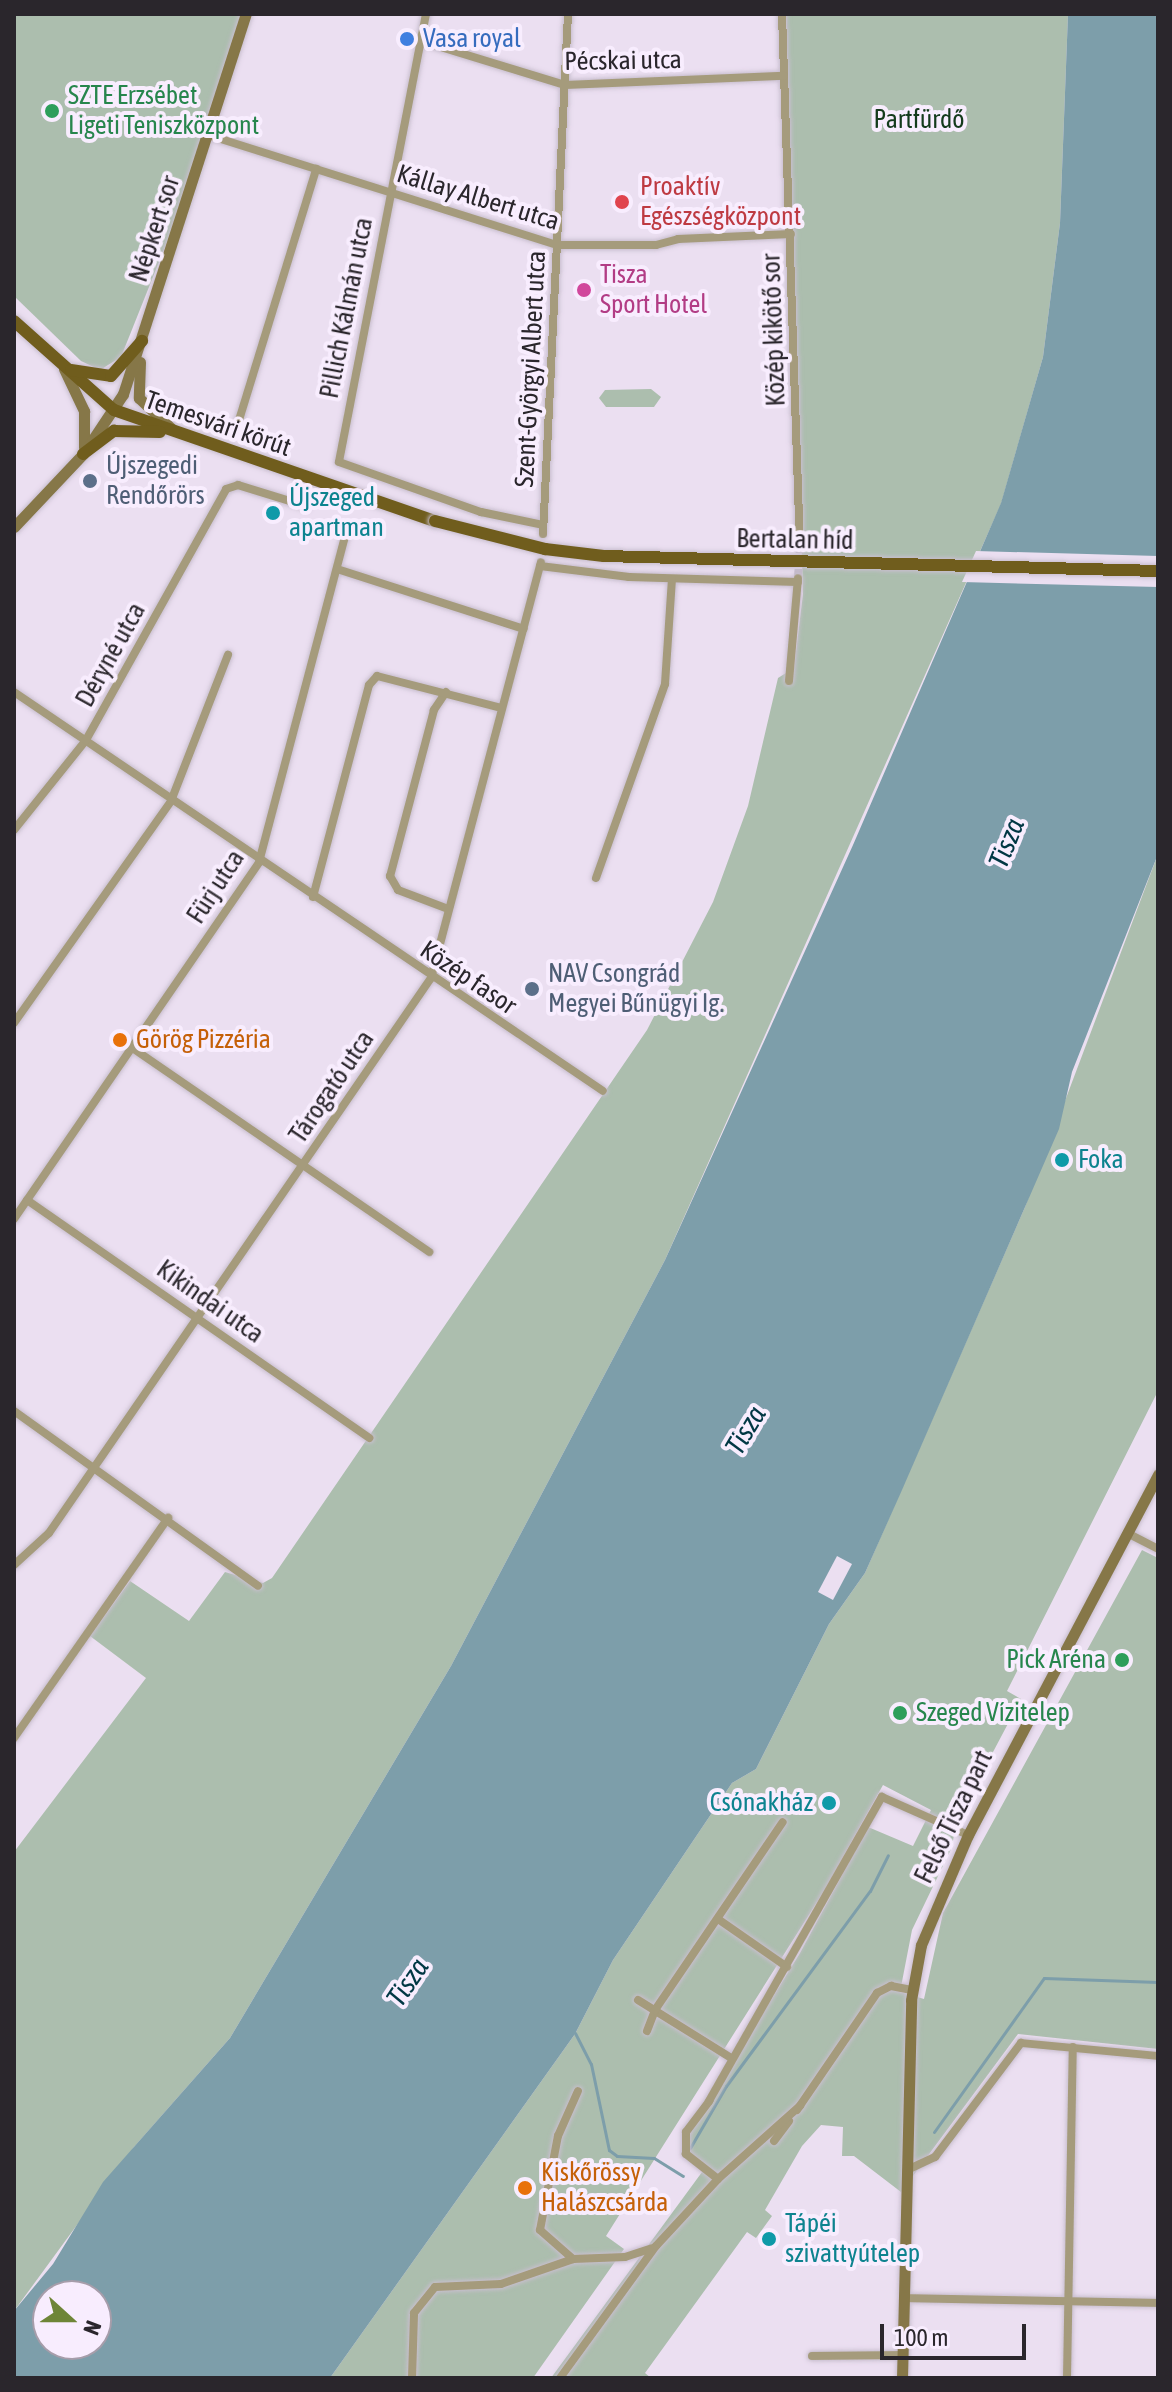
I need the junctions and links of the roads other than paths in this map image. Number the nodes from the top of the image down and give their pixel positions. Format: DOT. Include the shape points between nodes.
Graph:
graph roads {
  1 [pos="246,14"];
  2 [pos="426,14"];
  3 [pos="568,14"];
  4 [pos="782,14"];
  5 [pos="421,41"];
  6 [pos="784,76"];
  7 [pos="565,85"];
  8 [pos="208,135"];
  9 [pos="316,169"];
  10 [pos="392,192"];
  11 [pos="791,234"];
  12 [pos="557,245"];
  13 [pos="14,321"];
  14 [pos="142,341"];
  15 [pos="64,369"];
  16 [pos="114,410"];
  17 [pos="239,420"];
  18 [pos="176,433"];
  19 [pos="83,454"];
  20 [pos="226,489"];
  21 [pos="306,506"];
  22 [pos="435,521"];
  23 [pos="14,527"];
  24 [pos="347,528"];
  25 [pos="543,530"];
  26 [pos="800,548"];
  27 [pos="337,569"];
  28 [pos="1158,571"];
  29 [pos="672,579"];
  30 [pos="524,629"];
  31 [pos="228,655"];
  32 [pos="789,681"];
  33 [pos="14,692"];
  34 [pos="446,692"];
  35 [pos="502,708"];
  36 [pos="86,740"];
  37 [pos="171,801"];
  38 [pos="14,830"];
  39 [pos="259,862"];
  40 [pos="596,878"];
  41 [pos="313,897"];
  42 [pos="448,909"];
  43 [pos="431,978"];
  44 [pos="14,1023"];
  45 [pos="131,1047"];
  46 [pos="603,1091"];
  47 [pos="303,1165"];
  48 [pos="27,1200"];
  49 [pos="14,1219"];
  50 [pos="429,1252"];
  51 [pos="198,1317"];
  52 [pos="14,1411"];
  53 [pos="370,1438"];
  54 [pos="95,1466"];
  55 [pos="1158,1474"];
  56 [pos="168,1518"];
  57 [pos="1127,1533"];
  58 [pos="1158,1549"];
  59 [pos="14,1565"];
  60 [pos="258,1586"];
  61 [pos="14,1738"];
  62 [pos="783,1822"];
  63 [pos="968,1835"];
  64 [pos="718,1919"];
  65 [pos="787,1967"];
  66 [pos="912,1990"];
  67 [pos="638,2000"];
  68 [pos="655,2010"];
  69 [pos="647,2031"];
  70 [pos="1073,2047"];
  71 [pos="1158,2056"];
  72 [pos="731,2058"];
  73 [pos="578,2091"];
  74 [pos="800,2106"];
  75 [pos="774,2141"];
  76 [pos="907,2168"];
  77 [pos="718,2179"];
  78 [pos="656,2246"];
  79 [pos="573,2259"];
  80 [pos="903,2298"];
  81 [pos="1069,2301"];
  82 [pos="1158,2303"];
  83 [pos="903,2355"];
  84 [pos="812,2356"];
  85 [pos="412,2378"];
  86 [pos="560,2378"];
  87 [pos="902,2378"];
  88 [pos="1067,2378"];
  1 -- 8 [label="main road, Népkert sor"];
  2 -- 5 [label="street, Pillich Kálmán utca"];
  3 -- 7 [label="street, Szent-Györgyi Albert utca"];
  4 -- 6 [label="street, Közép kikötő sor"];
  5 -- 7 [label="street, Pécskai utca"];
  5 -- 10 [label="street, Pillich Kálmán utca"];
  6 -- 7 [label="street, Pécskai utca"];
  6 -- 11 [label="street, Közép kikötő sor"];
  7 -- 12 [label="street, Szent-Györgyi Albert utca"];
  8 -- 9 [label="street, Kállay Albert utca"];
  8 -- 14 [label="main road, Népkert sor"];
  9 -- 10 [label="street, Kállay Albert utca"];
  9 -- 17 [label="street"];
  10 -- 12 [label="street, Kállay Albert utca"];
  10 -- 25 [label="street, Pillich Kálmán utca" via="339,453 344,467"];
  11 -- 12 [label="street, Kállay Albert utca" via="678,239 656,245"];
  11 -- 26 [label="street, Közép kikötő sor"];
  12 -- 25 [label="street, Szent-Györgyi Albert utca"];
  13 -- 15 [label="main road, Temesvári körút"];
  14 -- 15 [label="main road" via="111,376"];
  14 -- 16 [label="main road, Népkert sor"];
  14 -- 18 [label="main road" via="139,398"];
  15 -- 16 [label="main road, Temesvári körút"];
  15 -- 19 [label="main road" via="87,423"];
  16 -- 18 [label="main road, Temesvári körút"];
  16 -- 19 [label="main road, Népkert sor"];
  18 -- 19 [label="main road" via="121,430"];
  18 -- 22 [label="main road, Temesvári körút"];
  19 -- 23 [label="main road, Népkert sor"];
  20 -- 21 [label="street, Temesvári körút" via="238,485"];
  20 -- 36 [label="street, Déryné utca"];
  22 -- 28 [label="main road, Bertalan híd, bridge" via="545,549 604,556"];
  24 -- 27 [label="street, Fürj utca"];
  27 -- 30 [label="street"];
  27 -- 39 [label="street, Fürj utca"];
  29 -- 30 [label="street, Tárogató utca" via="540,564"];
  29 -- 32 [label="street" via="798,579"];
  29 -- 40 [label="street" via="660,706"];
  30 -- 35 [label="street, Tárogató utca"];
  31 -- 37 [label="street"];
  33 -- 36 [label="street, Közép fasor"];
  34 -- 35 [label="street"];
  34 -- 41 [label="street" via="377,676 369,685"];
  34 -- 42 [label="street, Közép fasor" via="434,710 390,876 398,890"];
  35 -- 42 [label="street, Tárogató utca"];
  36 -- 37 [label="street, Közép fasor"];
  36 -- 38 [label="street, Déryné utca"];
  37 -- 39 [label="street, Közép fasor"];
  37 -- 44 [label="street"];
  39 -- 41 [label="street, Közép fasor"];
  39 -- 45 [label="street, Fürj utca"];
  41 -- 43 [label="street, Közép fasor"];
  42 -- 43 [label="street, Tárogató utca"];
  43 -- 46 [label="street, Közép fasor"];
  43 -- 47 [label="street, Tárogató utca"];
  45 -- 47 [label="street"];
  45 -- 48 [label="street, Fürj utca"];
  47 -- 50 [label="street"];
  47 -- 51 [label="street, Tárogató utca"];
  48 -- 49 [label="street, Fürj utca"];
  48 -- 51 [label="street, Kikindai utca"];
  51 -- 53 [label="street, Kikindai utca"];
  51 -- 54 [label="street, Tárogató utca"];
  52 -- 54 [label="street"];
  54 -- 56 [label="street"];
  54 -- 59 [label="street, Tárogató utca" via="37,1548"];
  55 -- 57 [label="main road, Felső Tisza part"];
  56 -- 60 [label="street"];
  56 -- 61 [label="street"];
  57 -- 58 [label="street"];
  57 -- 63 [label="main road, Felső Tisza part"];
  62 -- 64 [label="street"];
  63 -- 65 [label="street" via="882,1797"];
  63 -- 66 [label="main road, Felső Tisza part" via="928,1922"];
  64 -- 65 [label="street"];
  64 -- 68 [label="street"];
  65 -- 72 [label="street"];
  66 -- 74 [label="street" via="891,1986 877,1993"];
  66 -- 76 [label="main road, Felső Tisza part"];
  67 -- 68 [label="street"];
  68 -- 69 [label="street"];
  68 -- 72 [label="street"];
  70 -- 71 [label="street"];
  70 -- 76 [label="street" via="1025,2042 1013,2048 935,2157"];
  70 -- 81 [label="street"];
  72 -- 77 [label="street" via="684,2141 692,2161"];
  73 -- 79 [label="street" via="558,2136 540,2230"];
  74 -- 75 [label="street"];
  74 -- 77 [label="street"];
  76 -- 80 [label="main road, Felső Tisza part"];
  77 -- 78 [label="street"];
  78 -- 79 [label="street" via="625,2257"];
  78 -- 86 [label="street"];
  79 -- 85 [label="street" via="501,2284 435,2287 414,2313"];
  80 -- 81 [label="street"];
  80 -- 83 [label="main road, Felső Tisza part"];
  81 -- 82 [label="street"];
  81 -- 88 [label="street"];
  83 -- 84 [label="street"];
  83 -- 87 [label="main road, Felső Tisza part"];
}
